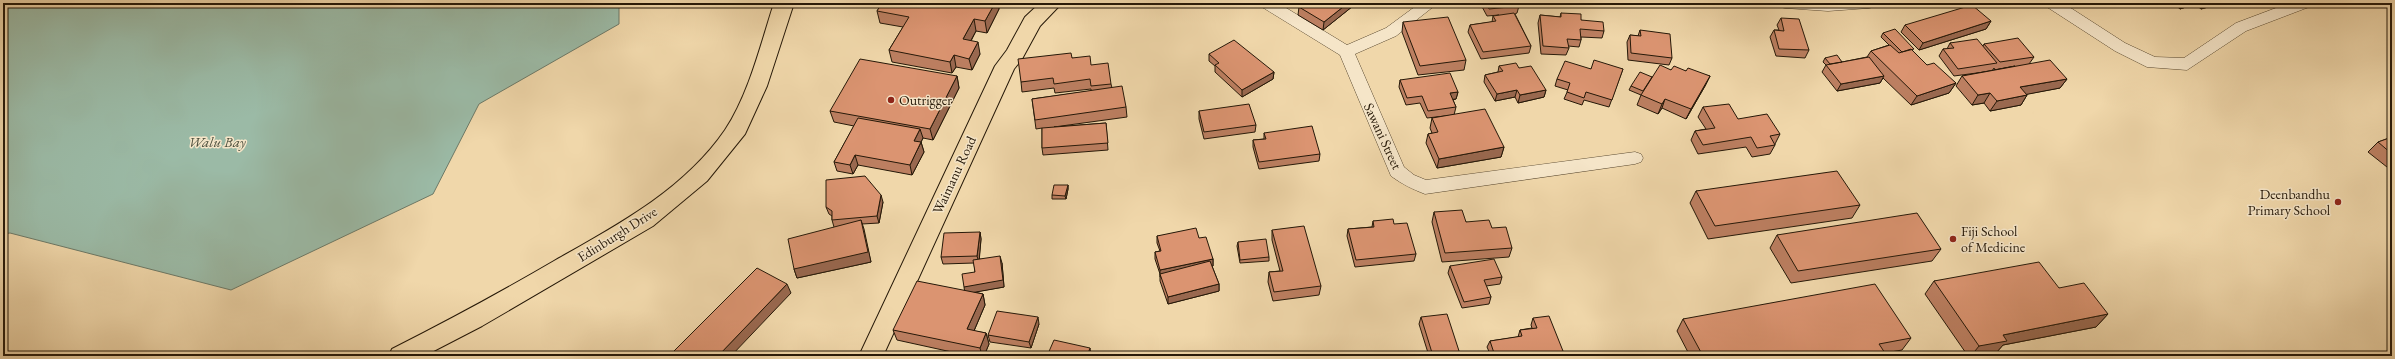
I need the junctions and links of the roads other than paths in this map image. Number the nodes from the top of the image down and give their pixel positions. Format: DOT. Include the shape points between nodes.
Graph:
graph roads {
  1 [pos="784,3"];
  2 [pos="1052,3"];
  3 [pos="1267,3"];
  4 [pos="1430,3"];
  5 [pos="1785,3"];
  6 [pos="1869,3"];
  7 [pos="2052,3"];
  8 [pos="2304,3"];
  9 [pos="1346,52"];
  10 [pos="1635,158"];
  11 [pos="402,356"];
  12 [pos="871,356"];
  1 -- 11 [label="main road, Edinburgh Drive" via="757,86 734,134 699,175 645,220 474,319"];
  2 -- 12 [label="main road, Waimanu Road" via="1032,22 1015,54 1005,66"];
  3 -- 9 [label="street"];
  4 -- 9 [label="street" via="1391,32"];
  5 -- 6 [label="street" via="1828,6"];
  7 -- 8 [label="street" via="2120,47 2153,63 2187,64 2241,27"];
  9 -- 10 [label="street, Sawani Street" via="1396,171 1408,180 1424,186"];
}
